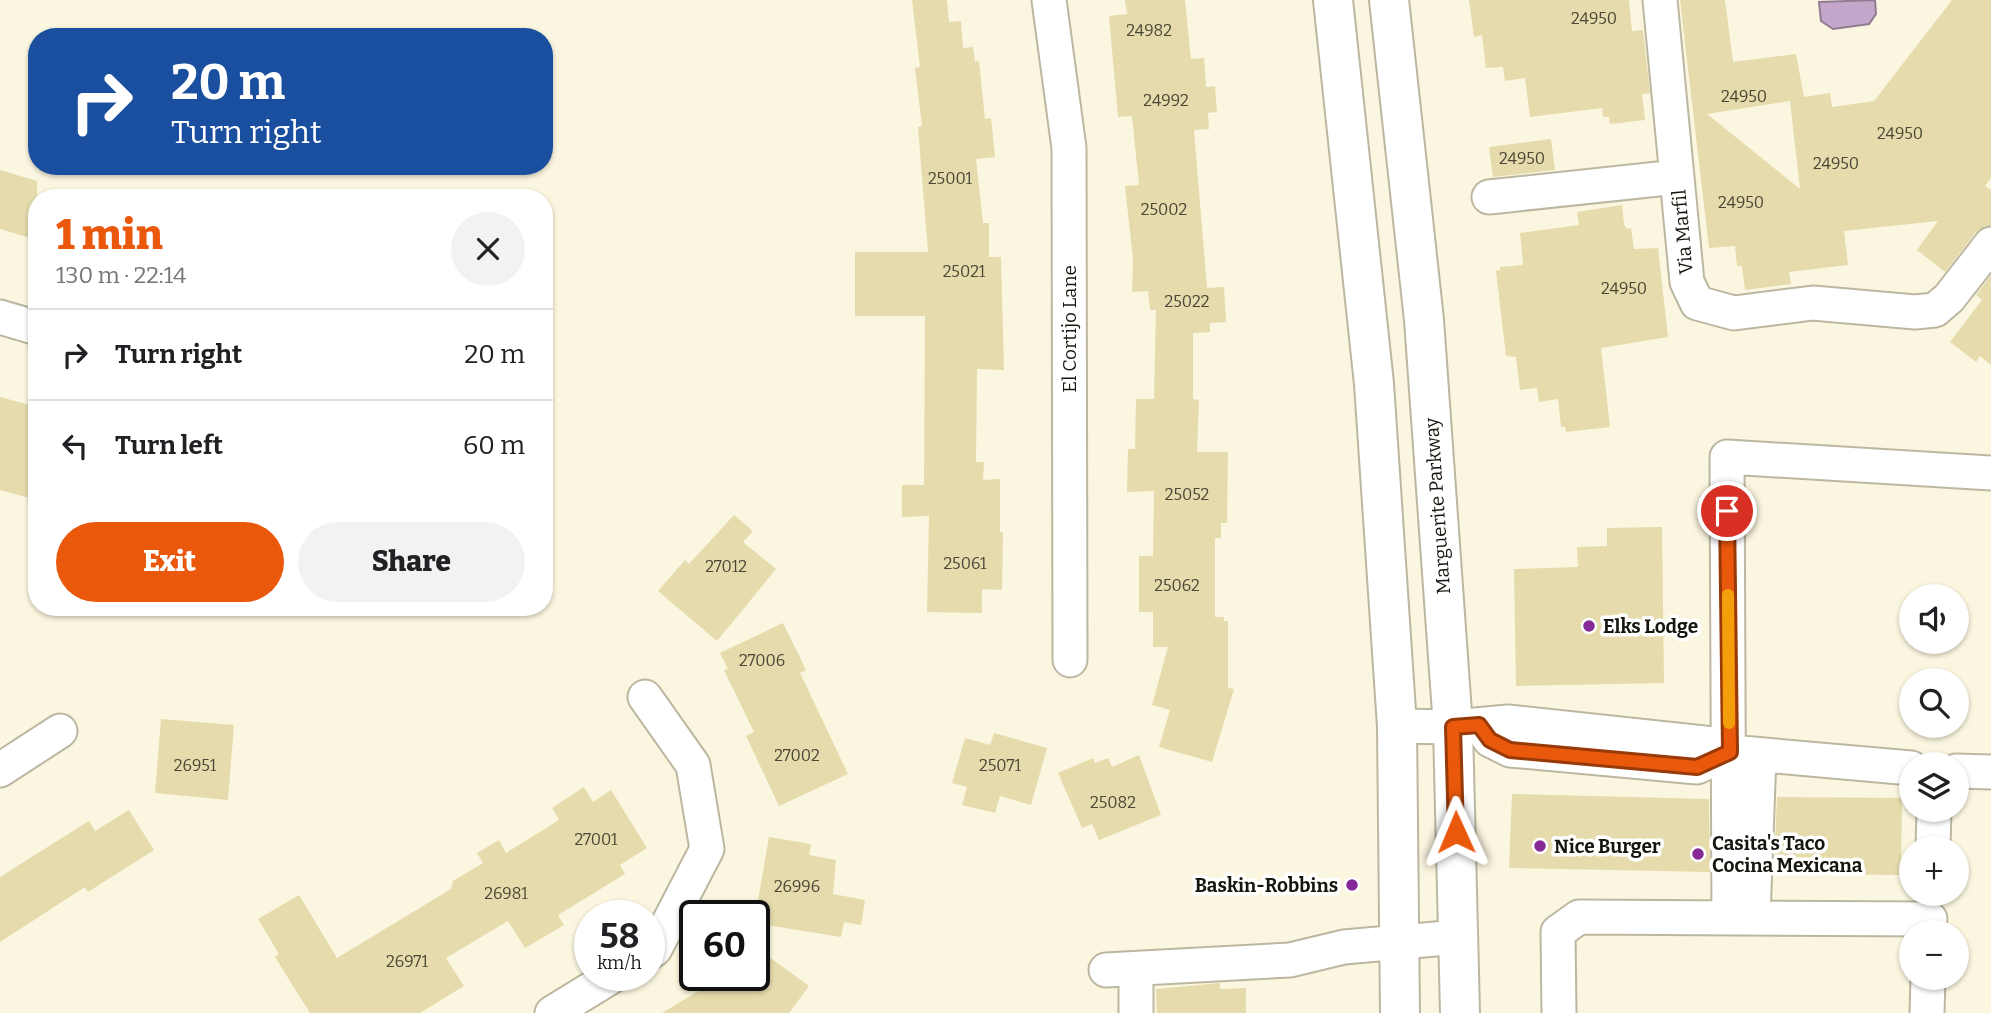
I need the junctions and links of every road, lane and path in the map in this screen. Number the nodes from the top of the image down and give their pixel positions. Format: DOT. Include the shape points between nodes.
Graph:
graph roads {
  1 [pos="1049,0"];
  2 [pos="1333,0"];
  3 [pos="1388,0"];
  4 [pos="1660,0"];
  5 [pos="1677,177"];
  6 [pos="1489,197"];
  7 [pos="1991,244"];
  8 [pos="0,317"];
  9 [pos="28,325"];
  10 [pos="1991,473"];
  11 [pos="1070,660"];
  12 [pos="645,697"];
  13 [pos="1396,726"];
  14 [pos="1466,726"];
  15 [pos="60,731"];
  16 [pos="1744,754"];
  17 [pos="1899,767"];
  18 [pos="0,770"];
  19 [pos="1969,771"];
  20 [pos="1991,772"];
  21 [pos="1930,915"];
  22 [pos="1741,918"];
  23 [pos="665,930"];
  24 [pos="1458,937"];
  25 [pos="1400,942"];
  26 [pos="1928,990"];
  27 [pos="588,991"];
  28 [pos="552,1013"];
  29 [pos="1136,1013"];
  30 [pos="1400,1013"];
  31 [pos="1460,1013"];
  32 [pos="1559,1013"];
  33 [pos="1927,1013"];
  1 -- 11 [label="street, El Cortijo Lane" via="1069,148"];
  2 -- 13 [label="main road" via="1374,384"];
  3 -- 14 [label="main road, Marguerite Parkway"];
  4 -- 5 [label="street, Via Marfil"];
  5 -- 6 [label="street"];
  5 -- 7 [label="street, Via Marfil" via="1686,282 1697,303 1734,313 1813,303 1936,310"];
  8 -- 9 [label="street"];
  10 -- 16 [label="street" via="1727,457"];
  12 -- 23 [label="street" via="693,765 707,849"];
  13 -- 14 [label="street"];
  13 -- 25 [label="main road"];
  14 -- 16 [label="street" via="1510,750 1697,767"];
  14 -- 24 [label="main road, Marguerite Parkway"];
  15 -- 18 [label="street"];
  16 -- 17 [label="street"];
  16 -- 22 [label="street"];
  19 -- 20 [label="street"];
  21 -- 22 [label="street"];
  22 -- 32 [label="street" via="1579,917 1558,932"];
  24 -- 25 [label="street"];
  24 -- 31 [label="main road, Marguerite Parkway"];
  25 -- 29 [label="street" via="1344,947 1290,960 1121,969"];
  25 -- 30 [label="main road"];
  26 -- 33 [label="street"];
  27 -- 28 [label="street"];
}
